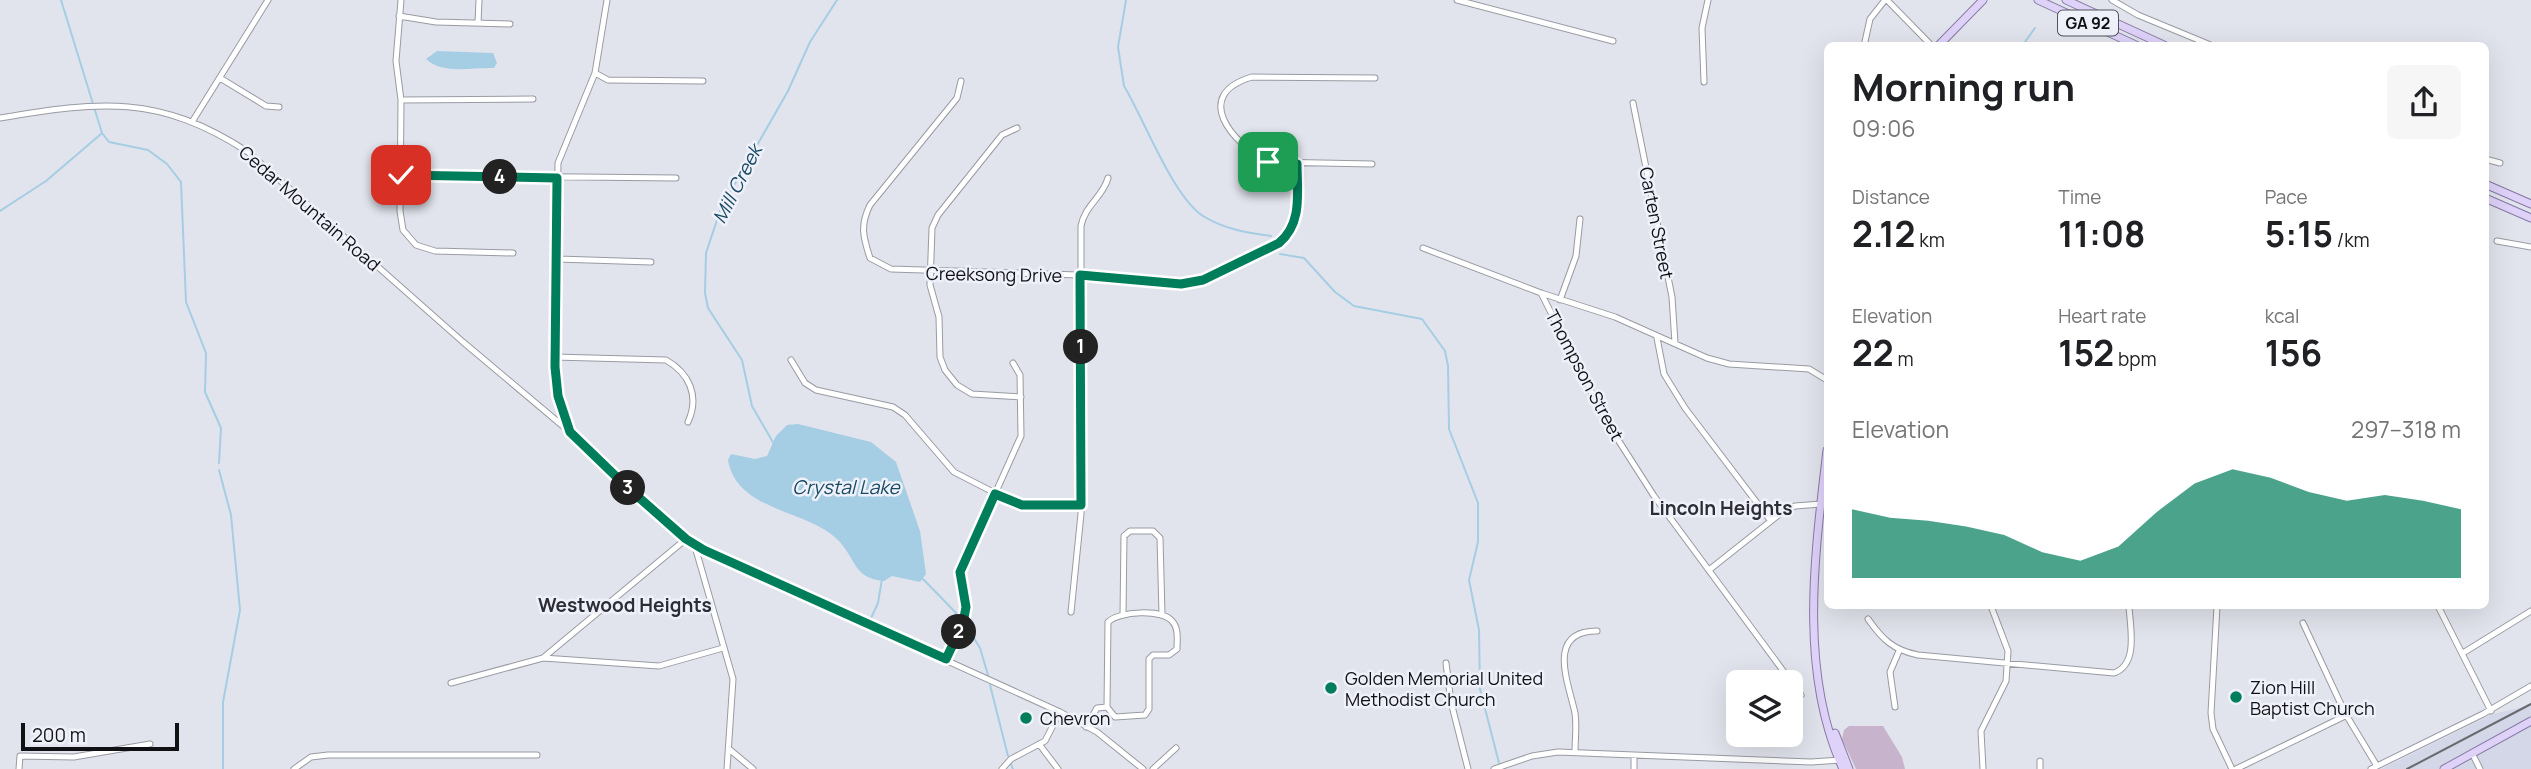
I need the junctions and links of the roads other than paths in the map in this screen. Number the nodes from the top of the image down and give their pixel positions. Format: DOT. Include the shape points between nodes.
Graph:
graph roads {
  1 [pos="268,0"];
  2 [pos="401,0"];
  3 [pos="479,0"];
  4 [pos="607,0"];
  5 [pos="1457,0"];
  6 [pos="1708,0"];
  7 [pos="1886,0"];
  8 [pos="1981,0"];
  9 [pos="2038,0"];
  10 [pos="2066,0"];
  11 [pos="2112,0"];
  12 [pos="399,16"];
  13 [pos="478,23"];
  14 [pos="510,24"];
  15 [pos="1613,41"];
  16 [pos="1865,42"];
  17 [pos="1928,42"];
  18 [pos="1942,42"];
  19 [pos="2129,42"];
  20 [pos="2157,42"];
  21 [pos="2203,42"];
  22 [pos="594,73"];
  23 [pos="220,78"];
  24 [pos="1375,78"];
  25 [pos="703,81"];
  26 [pos="961,81"];
  27 [pos="1704,82"];
  28 [pos="533,99"];
  29 [pos="401,100"];
  30 [pos="1633,103"];
  31 [pos="279,107"];
  32 [pos="0,118"];
  33 [pos="192,122"];
  34 [pos="1017,128"];
  35 [pos="2489,160"];
  36 [pos="2500,163"];
  37 [pos="1297,164"];
  38 [pos="1372,164"];
  39 [pos="401,175"];
  40 [pos="557,178"];
  41 [pos="676,178"];
  42 [pos="1108,178"];
  43 [pos="2489,186"];
  44 [pos="2489,200"];
  45 [pos="2531,204"];
  46 [pos="2531,218"];
  47 [pos="1580,219"];
  48 [pos="2497,241"];
  49 [pos="2531,247"];
  50 [pos="1423,248"];
  51 [pos="513,253"];
  52 [pos="558,260"];
  53 [pos="651,262"];
  54 [pos="929,273"];
  55 [pos="1080,275"];
  56 [pos="1541,293"];
  57 [pos="1560,300"];
  58 [pos="1657,338"];
  59 [pos="1675,343"];
  60 [pos="554,357"];
  61 [pos="792,360"];
  62 [pos="1013,363"];
  63 [pos="1824,376"];
  64 [pos="1021,397"];
  65 [pos="688,422"];
  66 [pos="570,432"];
  67 [pos="1824,477"];
  68 [pos="995,494"];
  69 [pos="1821,504"];
  70 [pos="1081,505"];
  71 [pos="1770,520"];
  72 [pos="686,539"];
  73 [pos="694,543"];
  74 [pos="1709,570"];
  75 [pos="1992,609"];
  76 [pos="2129,609"];
  77 [pos="2217,609"];
  78 [pos="2440,609"];
  79 [pos="2531,611"];
  80 [pos="1071,612"];
  81 [pos="1123,615"];
  82 [pos="1163,615"];
  83 [pos="1868,619"];
  84 [pos="2303,623"];
  85 [pos="1597,631"];
  86 [pos="723,648"];
  87 [pos="1899,651"];
  88 [pos="2463,653"];
  89 [pos="543,658"];
  90 [pos="946,659"];
  91 [pos="2007,662"];
  92 [pos="1446,663"];
  93 [pos="1783,670"];
  94 [pos="451,683"];
  95 [pos="2531,685"];
  96 [pos="1107,707"];
  97 [pos="1895,707"];
  98 [pos="2491,710"];
  99 [pos="1060,712"];
  100 [pos="2347,715"];
  101 [pos="2531,722"];
  102 [pos="1086,727"];
  103 [pos="150,744"];
  104 [pos="1039,744"];
  105 [pos="1176,748"];
  106 [pos="729,749"];
  107 [pos="1575,752"];
  108 [pos="537,755"];
  109 [pos="1634,755"];
  110 [pos="2473,755"];
  111 [pos="1729,759"];
  112 [pos="1842,760"];
  113 [pos="2040,761"];
  114 [pos="1811,765"];
  115 [pos="2374,768"];
  116 [pos="19,769"];
  117 [pos="294,769"];
  118 [pos="727,769"];
  119 [pos="753,769"];
  120 [pos="1002,769"];
  121 [pos="1058,769"];
  122 [pos="1143,769"];
  123 [pos="1153,769"];
  124 [pos="1468,769"];
  125 [pos="1494,769"];
  126 [pos="1634,769"];
  127 [pos="1730,769"];
  128 [pos="1843,769"];
  129 [pos="1849,769"];
  130 [pos="1983,769"];
  131 [pos="2040,769"];
  132 [pos="2234,769"];
  133 [pos="2444,769"];
  134 [pos="2480,769"];
  1 -- 23 [label="street"];
  2 -- 12 [label="street"];
  3 -- 13 [label="street"];
  4 -- 22 [label="street"];
  5 -- 15 [label="street"];
  6 -- 27 [label="street" via="1702,28"];
  7 -- 16 [label="street" via="1870,19"];
  7 -- 17 [label="street"];
  8 -- 18 [label="main road"];
  9 -- 19 [label="main road, GA 92"];
  10 -- 20 [label="main road, GA 92"];
  11 -- 21 [label="street"];
  12 -- 13 [label="street"];
  12 -- 29 [label="street" via="396,61"];
  13 -- 14 [label="street"];
  22 -- 25 [label="street" via="608,80"];
  22 -- 40 [label="street" via="563,148"];
  23 -- 31 [label="street" via="266,106"];
  23 -- 33 [label="street"];
  24 -- 37 [label="street" via="1252,77 1226,90 1221,119 1230,131 1268,162"];
  26 -- 54 [label="street, Creeksong Drive" via="957,98 862,221 870,258 891,269"];
  28 -- 29 [label="street"];
  29 -- 39 [label="street"];
  30 -- 59 [label="street, Carten Street" via="1672,297"];
  32 -- 33 [label="street, Cedar Mountain Road" via="79,106 130,105"];
  33 -- 66 [label="street, Cedar Mountain Road" via="215,130 248,152"];
  34 -- 54 [label="street" via="1002,135 939,215 929,242"];
  35 -- 36 [label="street"];
  37 -- 38 [label="street"];
  37 -- 55 [label="street, Creeksong Drive" via="1297,215 1288,236 1279,243 1203,280 1181,284"];
  39 -- 40 [label="street"];
  39 -- 51 [label="street" via="403,230 415,245 435,251"];
  40 -- 41 [label="street"];
  40 -- 52 [label="street"];
  42 -- 55 [label="street" via="1105,189 1083,213"];
  43 -- 45 [label="main road"];
  44 -- 46 [label="main road"];
  47 -- 57 [label="street" via="1576,256"];
  48 -- 49 [label="street"];
  50 -- 56 [label="street"];
  52 -- 53 [label="street"];
  52 -- 60 [label="street"];
  54 -- 55 [label="street, Creeksong Drive"];
  54 -- 64 [label="street" via="945,370 972,394"];
  55 -- 70 [label="street"];
  56 -- 57 [label="street"];
  56 -- 74 [label="street, Thompson Street" via="1606,421"];
  57 -- 58 [label="street" via="1615,317"];
  58 -- 59 [label="street"];
  58 -- 71 [label="street" via="1664,374 1685,408"];
  59 -- 63 [label="street" via="1729,364 1802,368"];
  60 -- 65 [label="street" via="666,360 682,369 691,385 693,411"];
  60 -- 66 [label="street" via="558,396"];
  61 -- 68 [label="street" via="805,383 816,390 892,407 905,415 954,472"];
  62 -- 64 [label="street" via="1020,374"];
  64 -- 68 [label="street" via="1021,436"];
  66 -- 72 [label="street, Cedar Mountain Road"];
  67 -- 69 [label="main road"];
  68 -- 70 [label="street" via="1022,505"];
  68 -- 90 [label="street" via="960,572 966,607"];
  69 -- 71 [label="street" via="1795,506"];
  69 -- 112 [label="main road" via="1815,653"];
  70 -- 80 [label="street"];
  71 -- 74 [label="street"];
  72 -- 73 [label="street, Cedar Mountain Road"];
  72 -- 89 [label="street"];
  73 -- 86 [label="street"];
  73 -- 90 [label="street, Cedar Mountain Road"];
  74 -- 93 [label="street, Thompson Street"];
  75 -- 91 [label="street" via="2005,640"];
  76 -- 91 [label="street" via="2130,656 2119,671"];
  77 -- 132 [label="street" via="2212,721 2223,755"];
  78 -- 88 [label="street"];
  79 -- 88 [label="street"];
  81 -- 82 [label="street"];
  81 -- 82 [label="street" via="1124,536 1130,531 1153,531 1160,538"];
  81 -- 96 [label="street" via="1108,622"];
  82 -- 96 [label="street" via="1177,629 1177,649 1168,656 1149,659 1149,709 1140,717 1115,717"];
  83 -- 87 [label="street" via="1882,639"];
  84 -- 100 [label="street"];
  85 -- 107 [label="street" via="1577,636 1564,653 1575,717"];
  86 -- 89 [label="street" via="659,666"];
  86 -- 106 [label="street" via="733,679"];
  87 -- 91 [label="street"];
  87 -- 97 [label="street" via="1891,672"];
  88 -- 98 [label="street"];
  89 -- 94 [label="street"];
  90 -- 99 [label="street, Cedar Mountain Road"];
  91 -- 130 [label="street" via="2006,681 1981,731"];
  92 -- 124 [label="street"];
  95 -- 98 [label="street"];
  96 -- 102 [label="street" via="1097,708"];
  98 -- 115 [label="street"];
  99 -- 102 [label="street, Cedar Mountain Road"];
  99 -- 104 [label="street"];
  100 -- 115 [label="street"];
  100 -- 132 [label="street"];
  101 -- 110 [label="main road"];
  102 -- 122 [label="street, Cedar Mountain Road"];
  103 -- 116 [label="street" via="74,757 20,756"];
  104 -- 120 [label="street"];
  104 -- 121 [label="street"];
  105 -- 123 [label="street"];
  106 -- 118 [label="street"];
  106 -- 119 [label="street"];
  107 -- 109 [label="street"];
  107 -- 125 [label="street" via="1532,756"];
  108 -- 117 [label="street" via="328,755 311,757"];
  109 -- 111 [label="street"];
  109 -- 126 [label="street"];
  110 -- 133 [label="main road"];
  110 -- 134 [label="street"];
  111 -- 114 [label="street"];
  111 -- 127 [label="street"];
  112 -- 114 [label="street"];
  112 -- 128 [label="main road"];
  112 -- 129 [label="main road"];
  113 -- 131 [label="street"];
}
